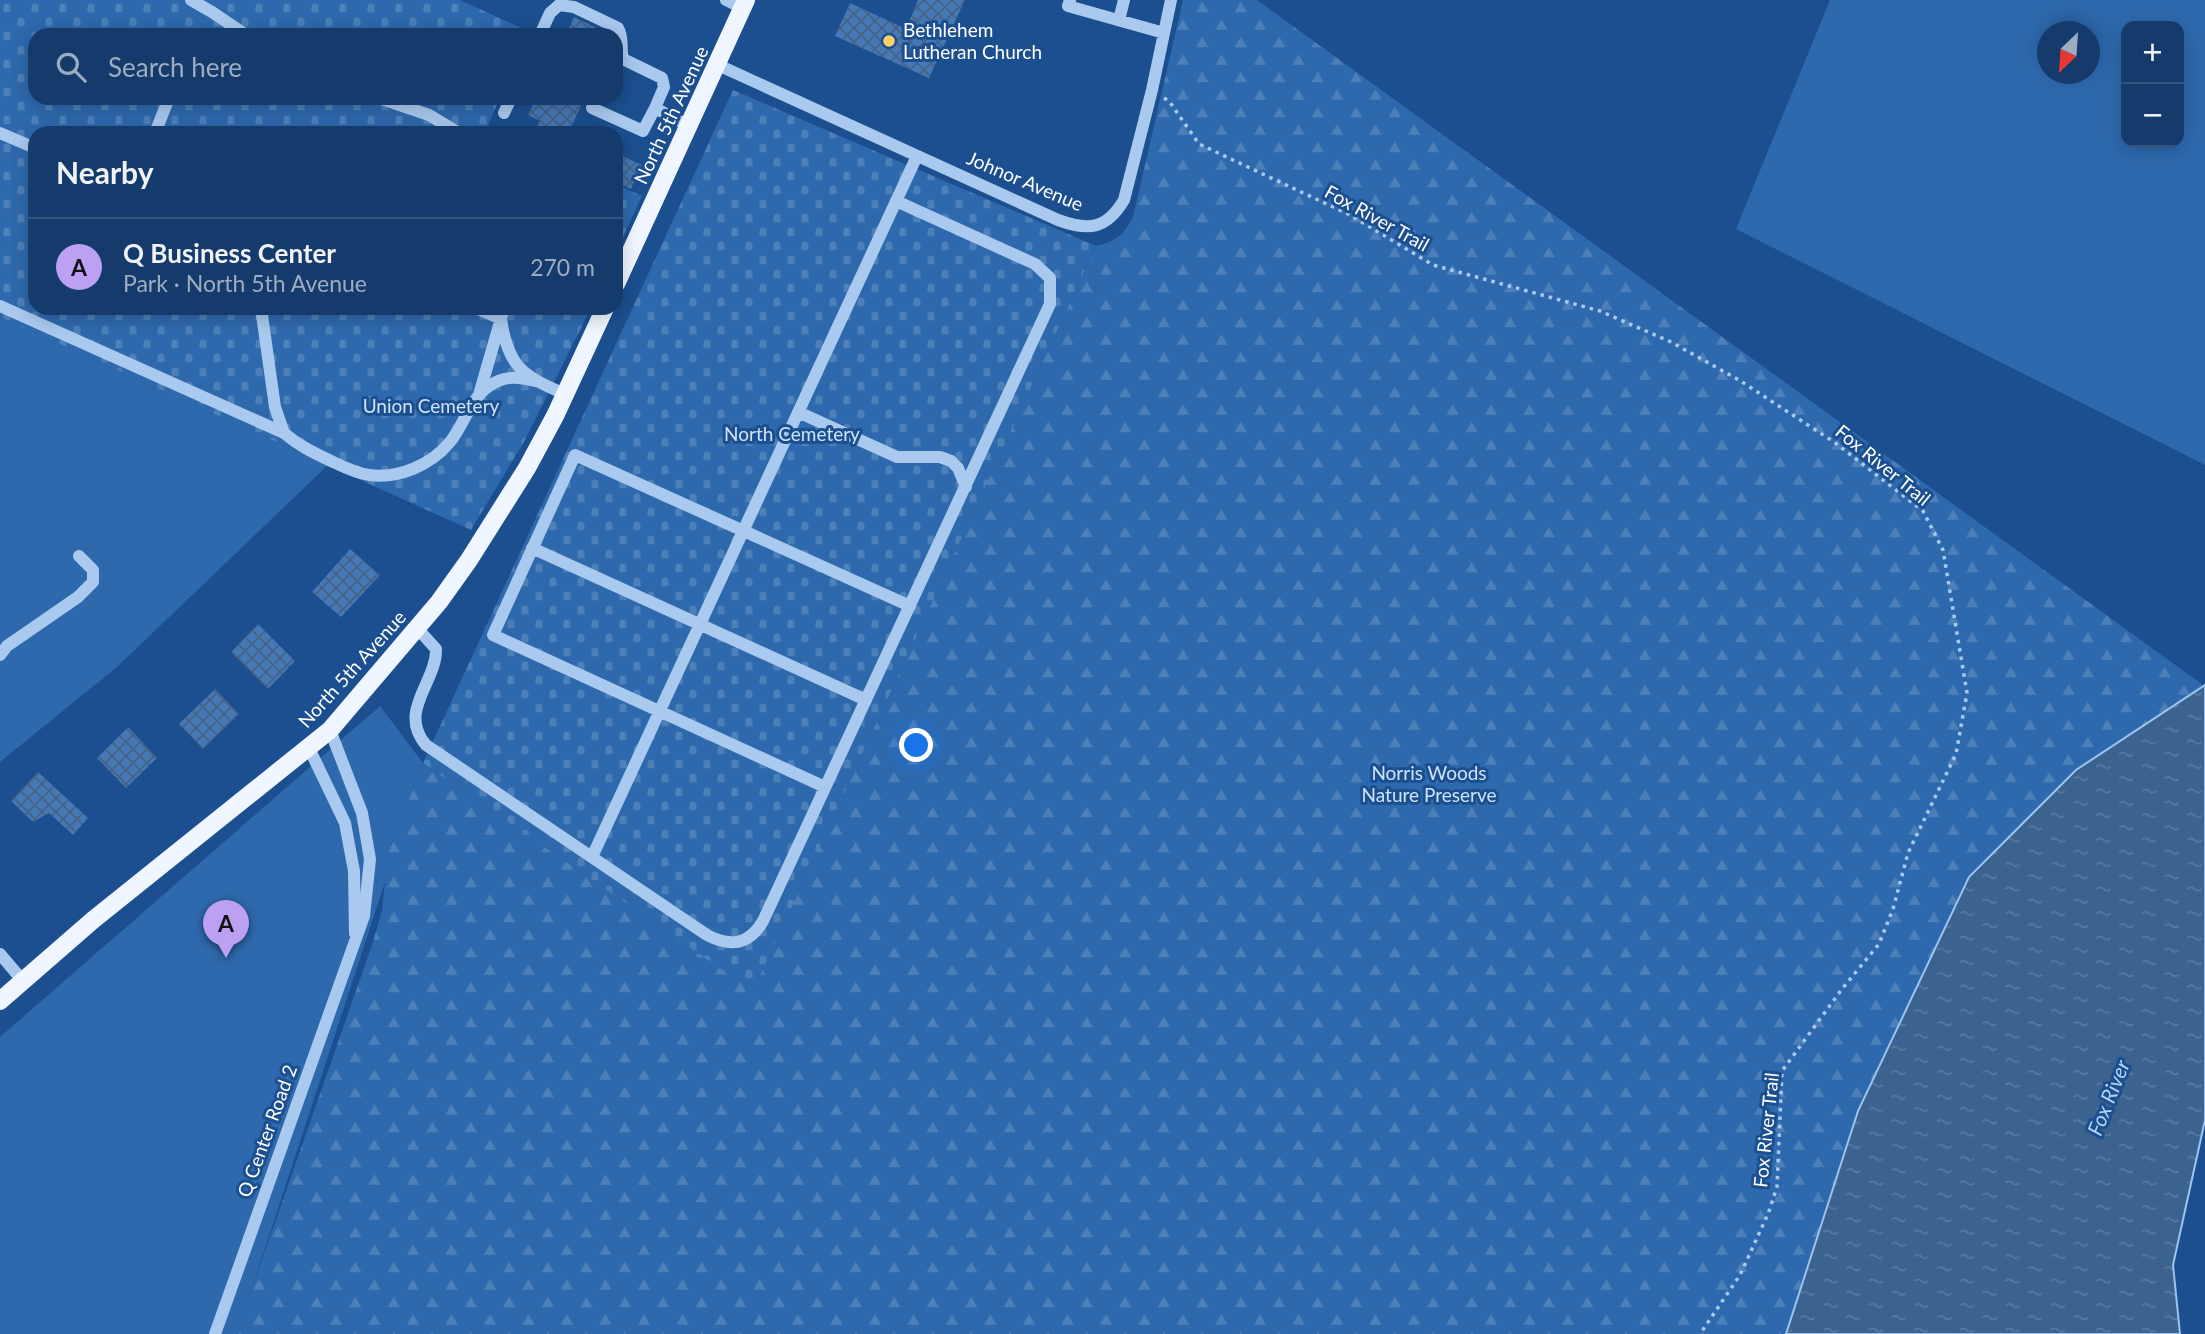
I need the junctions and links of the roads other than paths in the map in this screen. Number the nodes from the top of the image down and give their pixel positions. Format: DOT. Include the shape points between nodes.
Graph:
graph roads {
  1 [pos="191,0"];
  2 [pos="1070,0"];
  3 [pos="1124,0"];
  4 [pos="1171,0"];
  5 [pos="738,3"];
  6 [pos="1119,20"];
  7 [pos="235,28"];
  8 [pos="543,28"];
  9 [pos="618,28"];
  10 [pos="1164,33"];
  11 [pos="623,59"];
  12 [pos="718,65"];
  13 [pos="166,105"];
  14 [pos="400,105"];
  15 [pos="508,105"];
  16 [pos="592,108"];
  17 [pos="654,108"];
  18 [pos="504,113"];
  19 [pos="158,126"];
  20 [pos="447,126"];
  21 [pos="690,126"];
  22 [pos="0,133"];
  23 [pos="28,145"];
  24 [pos="917,156"];
  25 [pos="896,201"];
  26 [pos="623,269"];
  27 [pos="0,306"];
  28 [pos="28,313"];
  29 [pos="35,315"];
  30 [pos="262,315"];
  31 [pos="502,315"];
  32 [pos="502,315"];
  33 [pos="602,315"];
  34 [pos="535,381"];
  35 [pos="565,394"];
  36 [pos="479,395"];
  37 [pos="798,412"];
  38 [pos="284,433"];
  39 [pos="966,487"];
  40 [pos="744,530"];
  41 [pos="532,548"];
  42 [pos="79,556"];
  43 [pos="910,606"];
  44 [pos="700,624"];
  45 [pos="417,628"];
  46 [pos="0,655"];
  47 [pos="866,700"];
  48 [pos="660,710"];
  49 [pos="330,730"];
  50 [pos="309,748"];
  51 [pos="825,787"];
  52 [pos="592,857"];
  53 [pos="355,941"];
  54 [pos="0,954"];
  55 [pos="23,981"];
  56 [pos="0,1001"];
  57 [pos="215,1334"];
  1 -- 7 [label="street"];
  2 -- 6 [label="street" via="1068,6"];
  3 -- 6 [label="street"];
  4 -- 10 [label="street, Johnor Avenue"];
  5 -- 12 [label="main road, North 5th Avenue"];
  6 -- 10 [label="street"];
  8 -- 9 [label="street" via="559,5 574,7"];
  10 -- 24 [label="street, Johnor Avenue" via="1124,200 1107,222 1077,227"];
  11 -- 17 [label="street" via="662,78 664,87"];
  12 -- 21 [label="main road, North 5th Avenue"];
  12 -- 24 [label="street, Johnor Avenue"];
  13 -- 19 [label="street"];
  14 -- 20 [label="street"];
  15 -- 18 [label="street"];
  16 -- 17 [label="street" via="643,131"];
  17 -- 21 [label="street"];
  21 -- 26 [label="main road, North 5th Avenue"];
  22 -- 23 [label="street"];
  24 -- 25 [label="street"];
  25 -- 37 [label="street"];
  25 -- 39 [label="street" via="1035,264 1049,278 1046,315"];
  27 -- 28 [label="street"];
  29 -- 38 [label="street"];
  30 -- 38 [label="street" via="275,407"];
  31 -- 34 [label="street" via="508,351"];
  32 -- 36 [label="street"];
  33 -- 35 [label="main road, North 5th Avenue"];
  34 -- 35 [label="street"];
  34 -- 36 [label="street" via="506,377"];
  35 -- 45 [label="main road, North 5th Avenue" via="527,468 470,560"];
  36 -- 38 [label="street" via="440,453 399,473 355,472 307,450"];
  37 -- 39 [label="street" via="897,457 951,461"];
  37 -- 40 [label="street"];
  39 -- 43 [label="street"];
  40 -- 41 [label="street" via="575,455"];
  40 -- 43 [label="street"];
  40 -- 44 [label="street"];
  41 -- 44 [label="street"];
  41 -- 48 [label="street" via="493,635"];
  42 -- 46 [label="street" via="93,570 93,582"];
  43 -- 47 [label="street"];
  44 -- 47 [label="street"];
  44 -- 48 [label="street"];
  45 -- 49 [label="main road, North 5th Avenue"];
  45 -- 52 [label="street" via="434,644 436,654 418,699 420,738"];
  47 -- 51 [label="street"];
  48 -- 51 [label="street"];
  48 -- 52 [label="street"];
  49 -- 50 [label="main road, North 5th Avenue"];
  49 -- 53 [label="street, Q Center Road 2" via="362,813 370,859 364,916"];
  50 -- 53 [label="street" via="345,823 354,871"];
  50 -- 55 [label="main road, North 5th Avenue"];
  51 -- 52 [label="street" via="763,920 743,941 725,943 707,935"];
  53 -- 57 [label="street, Q Center Road 2"];
  54 -- 55 [label="street"];
  55 -- 56 [label="main road, North 5th Avenue"];
}
